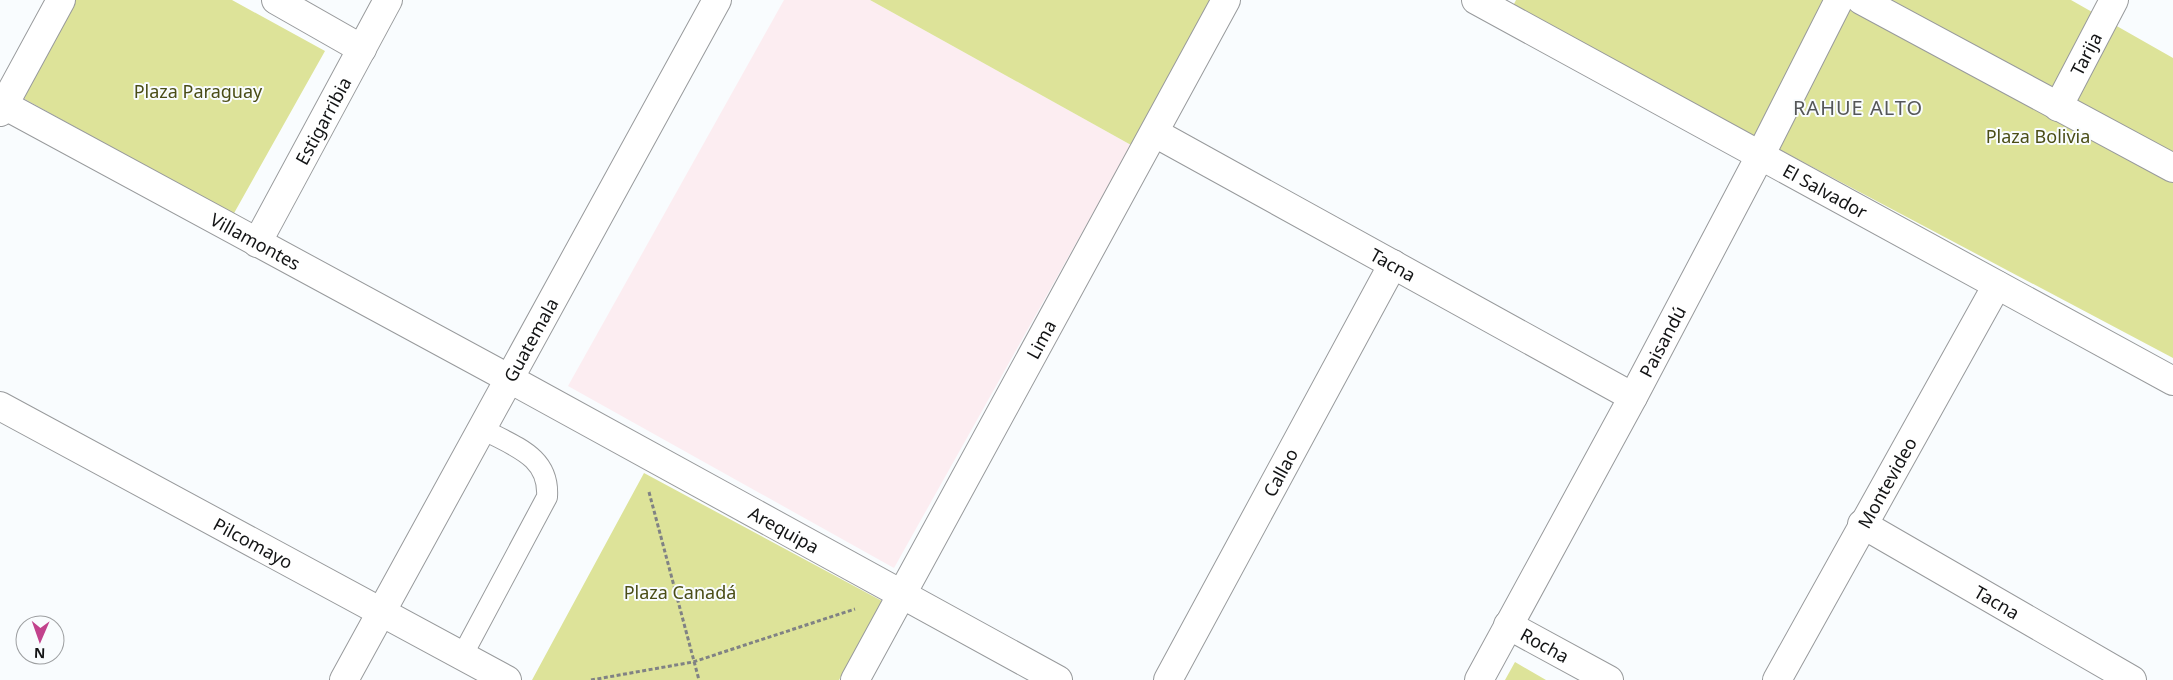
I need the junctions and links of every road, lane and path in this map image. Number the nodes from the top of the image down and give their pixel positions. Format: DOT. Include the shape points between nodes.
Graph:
graph roads {
  1 [pos="61,0"];
  2 [pos="276,0"];
  3 [pos="388,0"];
  4 [pos="717,0"];
  5 [pos="1226,0"];
  6 [pos="1839,0"];
  7 [pos="1861,0"];
  8 [pos="2114,0"];
  9 [pos="1486,2"];
  10 [pos="362,48"];
  11 [pos="2058,107"];
  12 [pos="2,109"];
  13 [pos="1155,133"];
  14 [pos="1760,156"];
  15 [pos="2173,168"];
  16 [pos="257,242"];
  17 [pos="1393,264"];
  18 [pos="1996,285"];
  19 [pos="508,378"];
  20 [pos="2173,381"];
  21 [pos="1633,397"];
  22 [pos="0,406"];
  23 [pos="481,428"];
  24 [pos="639,450"];
  25 [pos="1862,524"];
  26 [pos="901,594"];
  27 [pos="381,612"];
  28 [pos="1508,625"];
  29 [pos="462,656"];
  30 [pos="692,662"];
  31 [pos="344,680"];
  32 [pos="507,680"];
  33 [pos="591,680"];
  34 [pos="699,680"];
  35 [pos="855,680"];
  36 [pos="1058,680"];
  37 [pos="1168,680"];
  38 [pos="1479,680"];
  39 [pos="1609,680"];
  40 [pos="1777,680"];
  41 [pos="2132,680"];
  1 -- 12 [label="street"];
  2 -- 10 [label="street"];
  3 -- 10 [label="street, Estigarribia"];
  4 -- 19 [label="street, Guatemala"];
  5 -- 13 [label="street, Lima"];
  6 -- 14 [label="street, Paisandú"];
  7 -- 11 [label="street"];
  8 -- 11 [label="street, Tarija"];
  9 -- 14 [label="street, El Salvador"];
  10 -- 16 [label="street, Estigarribia"];
  11 -- 15 [label="street"];
  12 -- 16 [label="street, Villamontes"];
  13 -- 17 [label="street, Tacna"];
  13 -- 26 [label="street, Lima"];
  14 -- 18 [label="street, El Salvador"];
  14 -- 21 [label="street, Paisandú"];
  16 -- 19 [label="street, Villamontes"];
  17 -- 21 [label="street, Tacna"];
  17 -- 37 [label="street, Callao"];
  18 -- 20 [label="street, El Salvador"];
  18 -- 25 [label="street, Montevideo"];
  19 -- 23 [label="street, Guatemala"];
  19 -- 24 [label="street, Arequipa"];
  21 -- 28 [label="street, Paisandú"];
  22 -- 27 [label="street, Pilcomayo"];
  23 -- 27 [label="street, Guatemala"];
  23 -- 29 [label="lane" via="532,457 546,476 547,492 543,507"];
  24 -- 26 [label="street, Arequipa"];
  24 -- 30 [label="path"];
  25 -- 40 [label="street, Montevideo"];
  25 -- 41 [label="street, Tacna"];
  26 -- 30 [label="path"];
  26 -- 35 [label="street, Lima"];
  26 -- 36 [label="street, Arequipa"];
  27 -- 29 [label="street, Pilcomayo"];
  27 -- 31 [label="street, Guatemala"];
  28 -- 38 [label="street, Paisandú"];
  28 -- 39 [label="street, Rocha"];
  29 -- 32 [label="street, Pilcomayo"];
  30 -- 33 [label="path"];
  30 -- 34 [label="path"];
}
